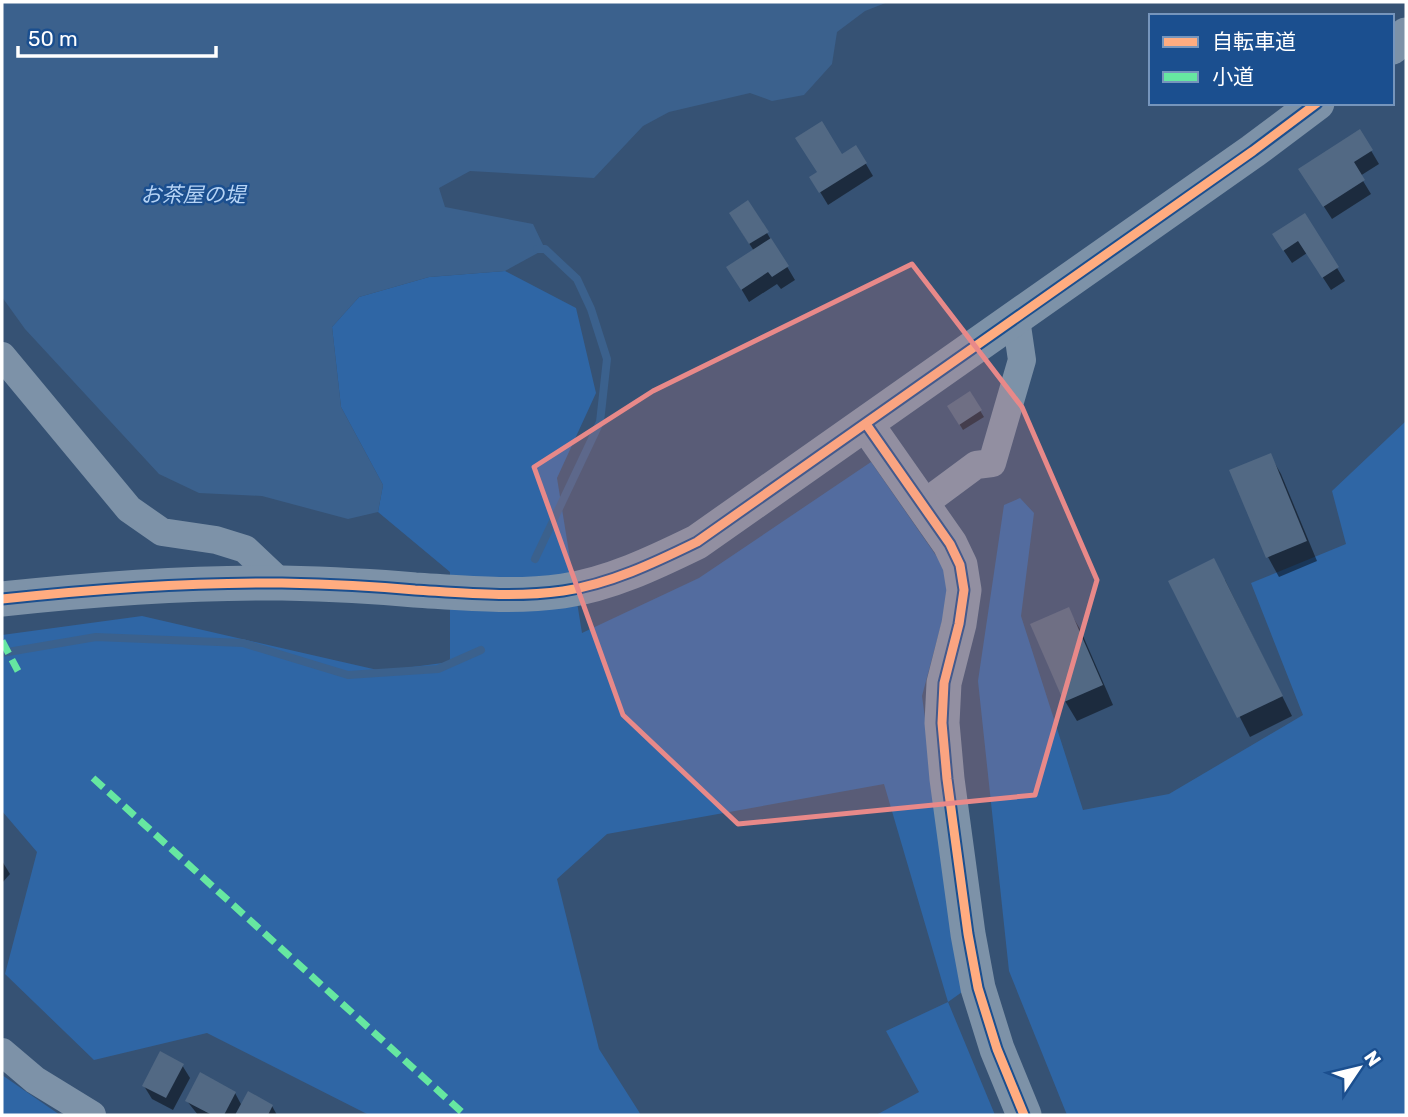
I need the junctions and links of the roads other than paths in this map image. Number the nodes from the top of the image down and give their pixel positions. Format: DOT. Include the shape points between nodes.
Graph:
graph roads {
  1 [pos="1314,105"];
  2 [pos="1016,319"];
  3 [pos="2,356"];
  4 [pos="866,424"];
  5 [pos="922,505"];
  6 [pos="281,583"];
  7 [pos="2,599"];
  8 [pos="2,1052"];
  9 [pos="92,1115"];
  10 [pos="1024,1115"];
  1 -- 2 [label="street"];
  2 -- 4 [label="street"];
  2 -- 5 [label="street" via="1022,360 992,463 976,465"];
  3 -- 6 [label="street" via="129,509 162,532 244,549"];
  4 -- 5 [label="street"];
  4 -- 6 [label="street" via="697,542 655,563 591,585 506,594"];
  5 -- 10 [label="street" via="960,565 964,590 944,683 947,779 978,988"];
  6 -- 7 [label="street" via="92,590"];
  8 -- 9 [label="street" via="35,1080"];
}
